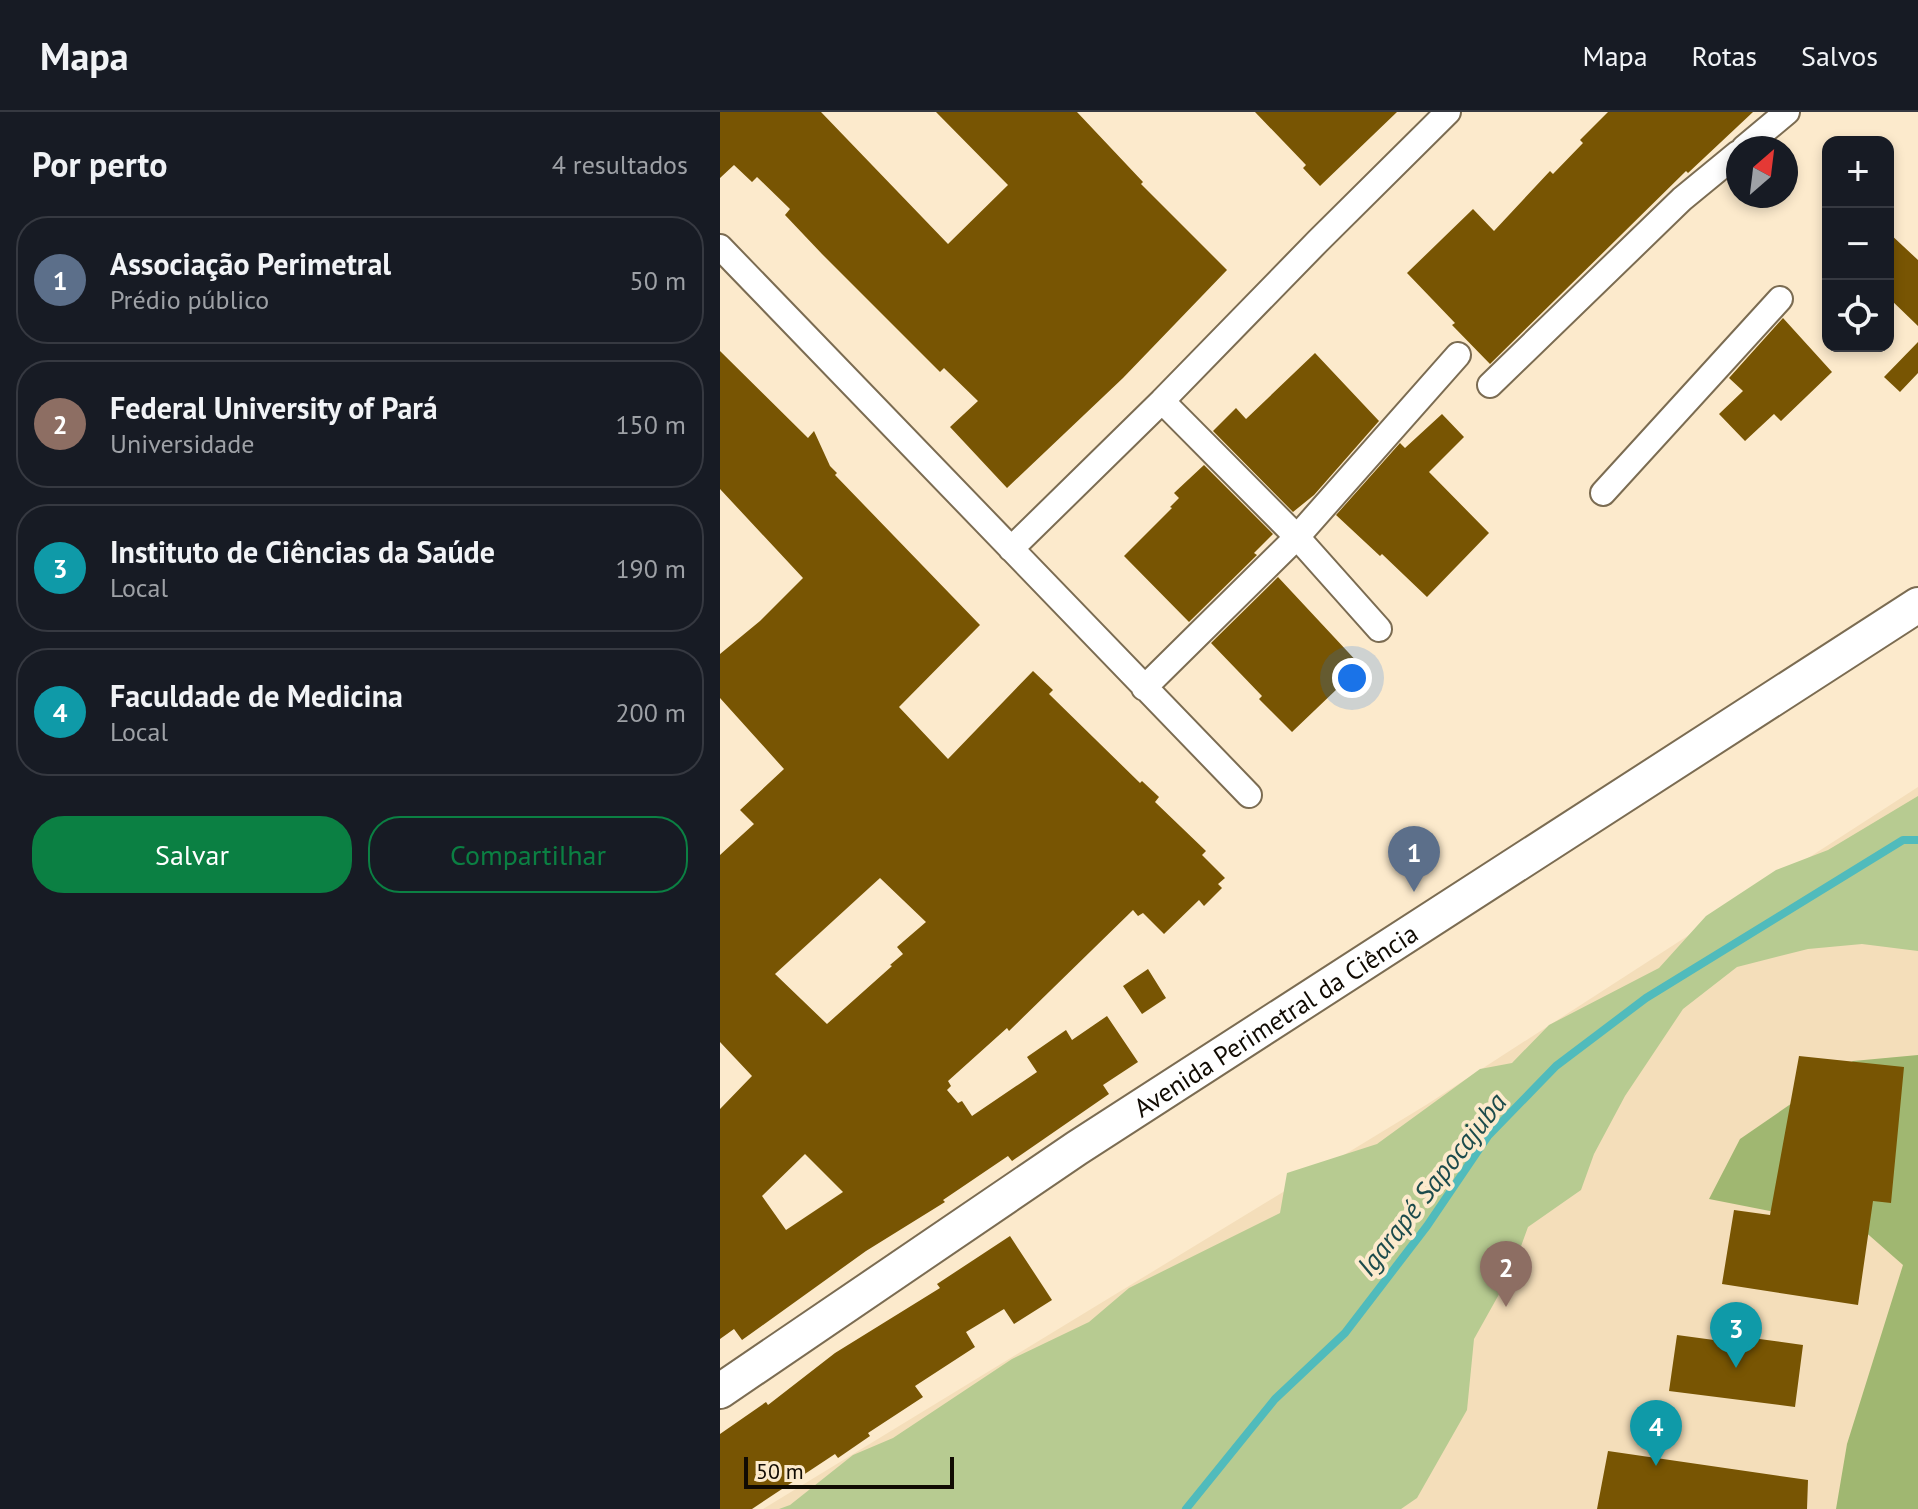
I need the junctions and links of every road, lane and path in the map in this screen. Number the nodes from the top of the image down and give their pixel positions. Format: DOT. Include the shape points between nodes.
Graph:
graph roads {
  1 [pos="1448,112"];
  2 [pos="1787,112"];
  3 [pos="1758,136"];
  4 [pos="1726,163"];
  5 [pos="720,247"];
  6 [pos="1780,299"];
  7 [pos="1458,355"];
  8 [pos="1490,385"];
  9 [pos="1162,401"];
  10 [pos="1603,493"];
  11 [pos="1297,537"];
  12 [pos="1011,549"];
  13 [pos="1918,605"];
  14 [pos="1379,629"];
  15 [pos="1144,688"];
  16 [pos="1249,795"];
  17 [pos="720,1391"];
  1 -- 9 [label="street"];
  2 -- 3 [label="street"];
  4 -- 8 [label="street"];
  5 -- 12 [label="street"];
  6 -- 10 [label="street"];
  7 -- 11 [label="street"];
  9 -- 11 [label="street"];
  9 -- 12 [label="street"];
  11 -- 14 [label="street"];
  11 -- 15 [label="street"];
  12 -- 15 [label="street"];
  13 -- 17 [label="main road, Avenida Perimetral da Ciência" via="1077,1148"];
  15 -- 16 [label="street"];
}
